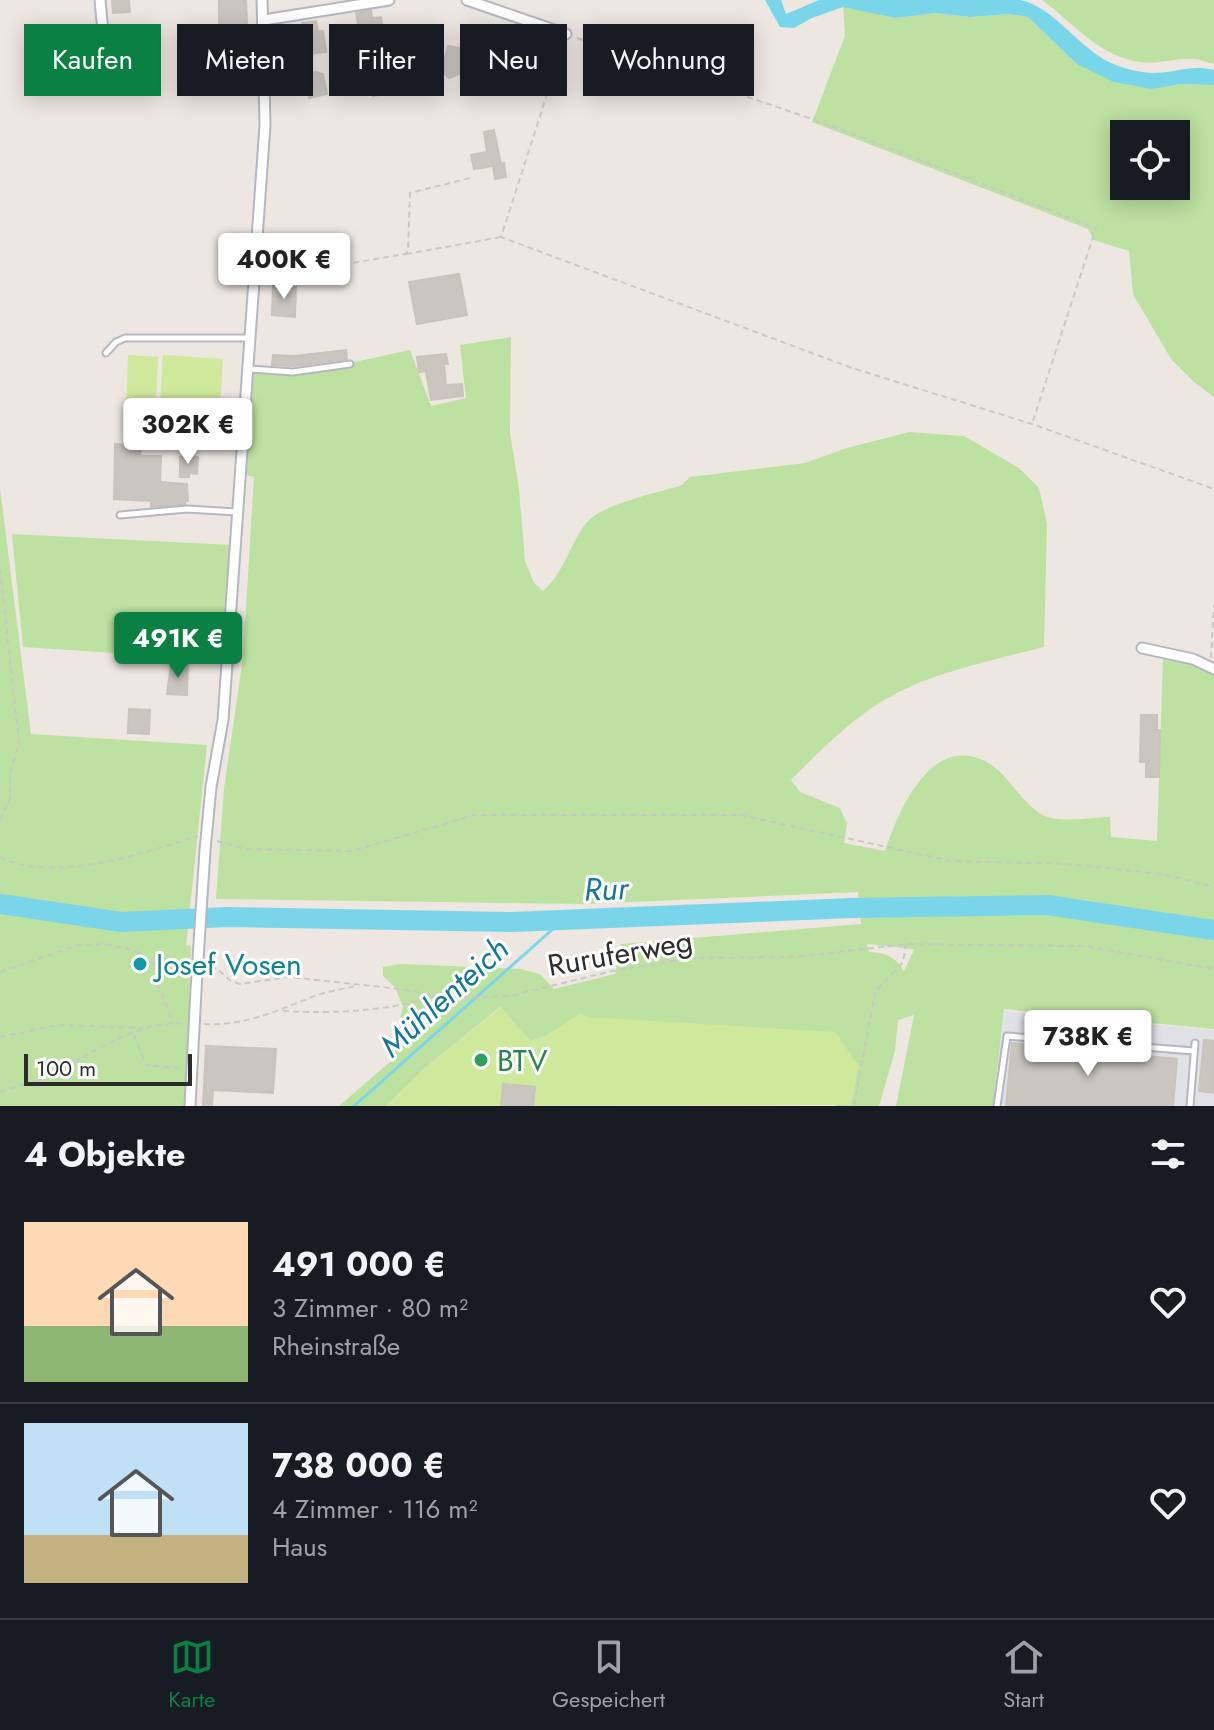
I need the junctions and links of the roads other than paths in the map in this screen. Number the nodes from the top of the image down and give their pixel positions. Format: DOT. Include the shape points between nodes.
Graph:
graph roads {
  1 [pos="100,0"];
  2 [pos="262,0"];
  3 [pos="389,0"];
  4 [pos="467,0"];
  5 [pos="264,20"];
  6 [pos="102,24"];
  7 [pos="537,24"];
  8 [pos="250,338"];
  9 [pos="106,353"];
  10 [pos="350,364"];
  11 [pos="249,369"];
  12 [pos="238,512"];
  13 [pos="120,515"];
  14 [pos="1142,648"];
  15 [pos="1212,668"];
  16 [pos="1195,1043"];
  17 [pos="1194,1051"];
  18 [pos="190,1106"];
  19 [pos="997,1106"];
  20 [pos="1190,1106"];
  1 -- 6 [label="street"];
  2 -- 5 [label="street"];
  3 -- 5 [label="street"];
  4 -- 7 [label="street"];
  5 -- 8 [label="street" via="265,125"];
  8 -- 9 [label="lane" via="125,338"];
  8 -- 11 [label="street"];
  10 -- 11 [label="lane" via="293,372"];
  11 -- 12 [label="street"];
  12 -- 13 [label="lane" via="187,509"];
  12 -- 18 [label="street, bridge" via="223,720 205,850"];
  14 -- 15 [label="street"];
  16 -- 17 [label="lane"];
  17 -- 19 [label="lane" via="1007,1036"];
  17 -- 20 [label="lane"];
}
